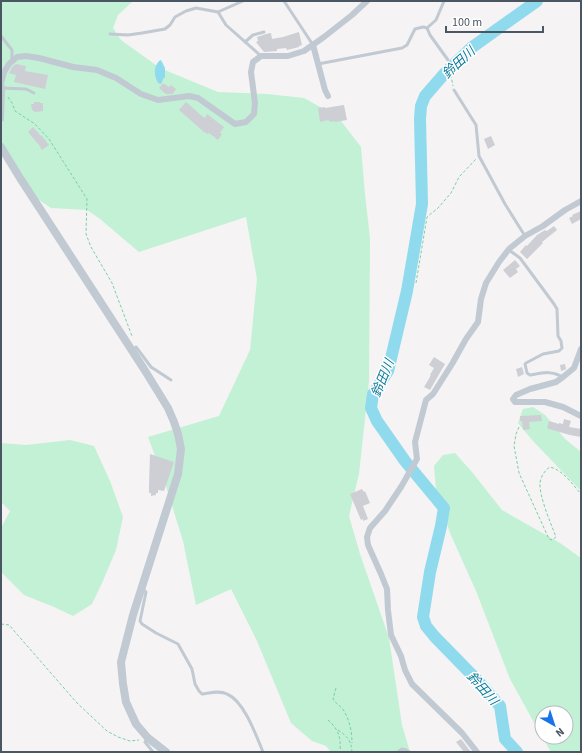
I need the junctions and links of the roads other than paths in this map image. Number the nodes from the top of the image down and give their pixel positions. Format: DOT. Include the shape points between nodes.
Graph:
graph roads {
  1 [pos="243,1"];
  2 [pos="284,1"];
  3 [pos="367,1"];
  4 [pos="444,1"];
  5 [pos="218,12"];
  6 [pos="427,28"];
  7 [pos="264,32"];
  8 [pos="110,34"];
  9 [pos="1,36"];
  10 [pos="245,42"];
  11 [pos="313,45"];
  12 [pos="261,56"];
  13 [pos="448,60"];
  14 [pos="12,61"];
  15 [pos="318,64"];
  16 [pos="2,88"];
  17 [pos="454,90"];
  18 [pos="34,93"];
  19 [pos="328,96"];
  20 [pos="1,119"];
  21 [pos="1,146"];
  22 [pos="581,201"];
  23 [pos="525,236"];
  24 [pos="509,250"];
  25 [pos="134,349"];
  26 [pos="581,349"];
  27 [pos="563,377"];
  28 [pos="171,380"];
  29 [pos="581,416"];
  30 [pos="142,587"];
  31 [pos="148,738"];
  32 [pos="153,752"];
  33 [pos="166,752"];
  34 [pos="263,752"];
  35 [pos="398,752"];
  36 [pos="409,752"];
  37 [pos="477,752"];
  1 -- 5 [label="lane"];
  2 -- 11 [label="lane"];
  3 -- 11 [label="street"];
  4 -- 6 [label="lane" via="436,20"];
  5 -- 8 [label="lane" via="196,8 175,17 165,29 128,35"];
  5 -- 10 [label="lane" via="226,25"];
  6 -- 13 [label="lane"];
  6 -- 15 [label="lane" via="415,29 407,45 402,48"];
  7 -- 10 [label="lane" via="253,35"];
  9 -- 14 [label="lane" via="12,50"];
  10 -- 12 [label="lane"];
  11 -- 12 [label="street" via="288,56"];
  11 -- 15 [label="street"];
  12 -- 14 [label="street" via="253,62 251,72 254,114 246,122 235,124 198,98 189,96 158,100 141,94 116,78 97,70 26,56 17,57"];
  14 -- 16 [label="street" via="4,72"];
  15 -- 19 [label="street"];
  16 -- 18 [label="lane" via="26,89"];
  16 -- 20 [label="street"];
  17 -- 23 [label="lane" via="476,125 479,156"];
  21 -- 25 [label="street"];
  22 -- 23 [label="street"];
  23 -- 24 [label="street"];
  24 -- 27 [label="lane" via="520,258 557,309 558,336 562,348 526,363 527,373 556,373"];
  24 -- 37 [label="street" via="486,283 478,322 433,394 426,400 415,442 417,459 385,511 370,528 367,537 387,589 391,635 412,684"];
  25 -- 28 [label="lane" via="151,367"];
  25 -- 30 [label="street" via="168,408 181,450 178,474"];
  26 -- 27 [label="street" via="574,368"];
  27 -- 29 [label="street" via="556,382 516,396 515,402 545,402"];
  30 -- 31 [label="street" via="121,662 126,702 136,724"];
  30 -- 34 [label="lane" via="146,592 140,621 142,624 178,644 202,694 226,693 236,699 246,714"];
  31 -- 32 [label="lane" via="145,742"];
  31 -- 33 [label="street"];
  35 -- 36 [label="lane" via="402,749"];
}
